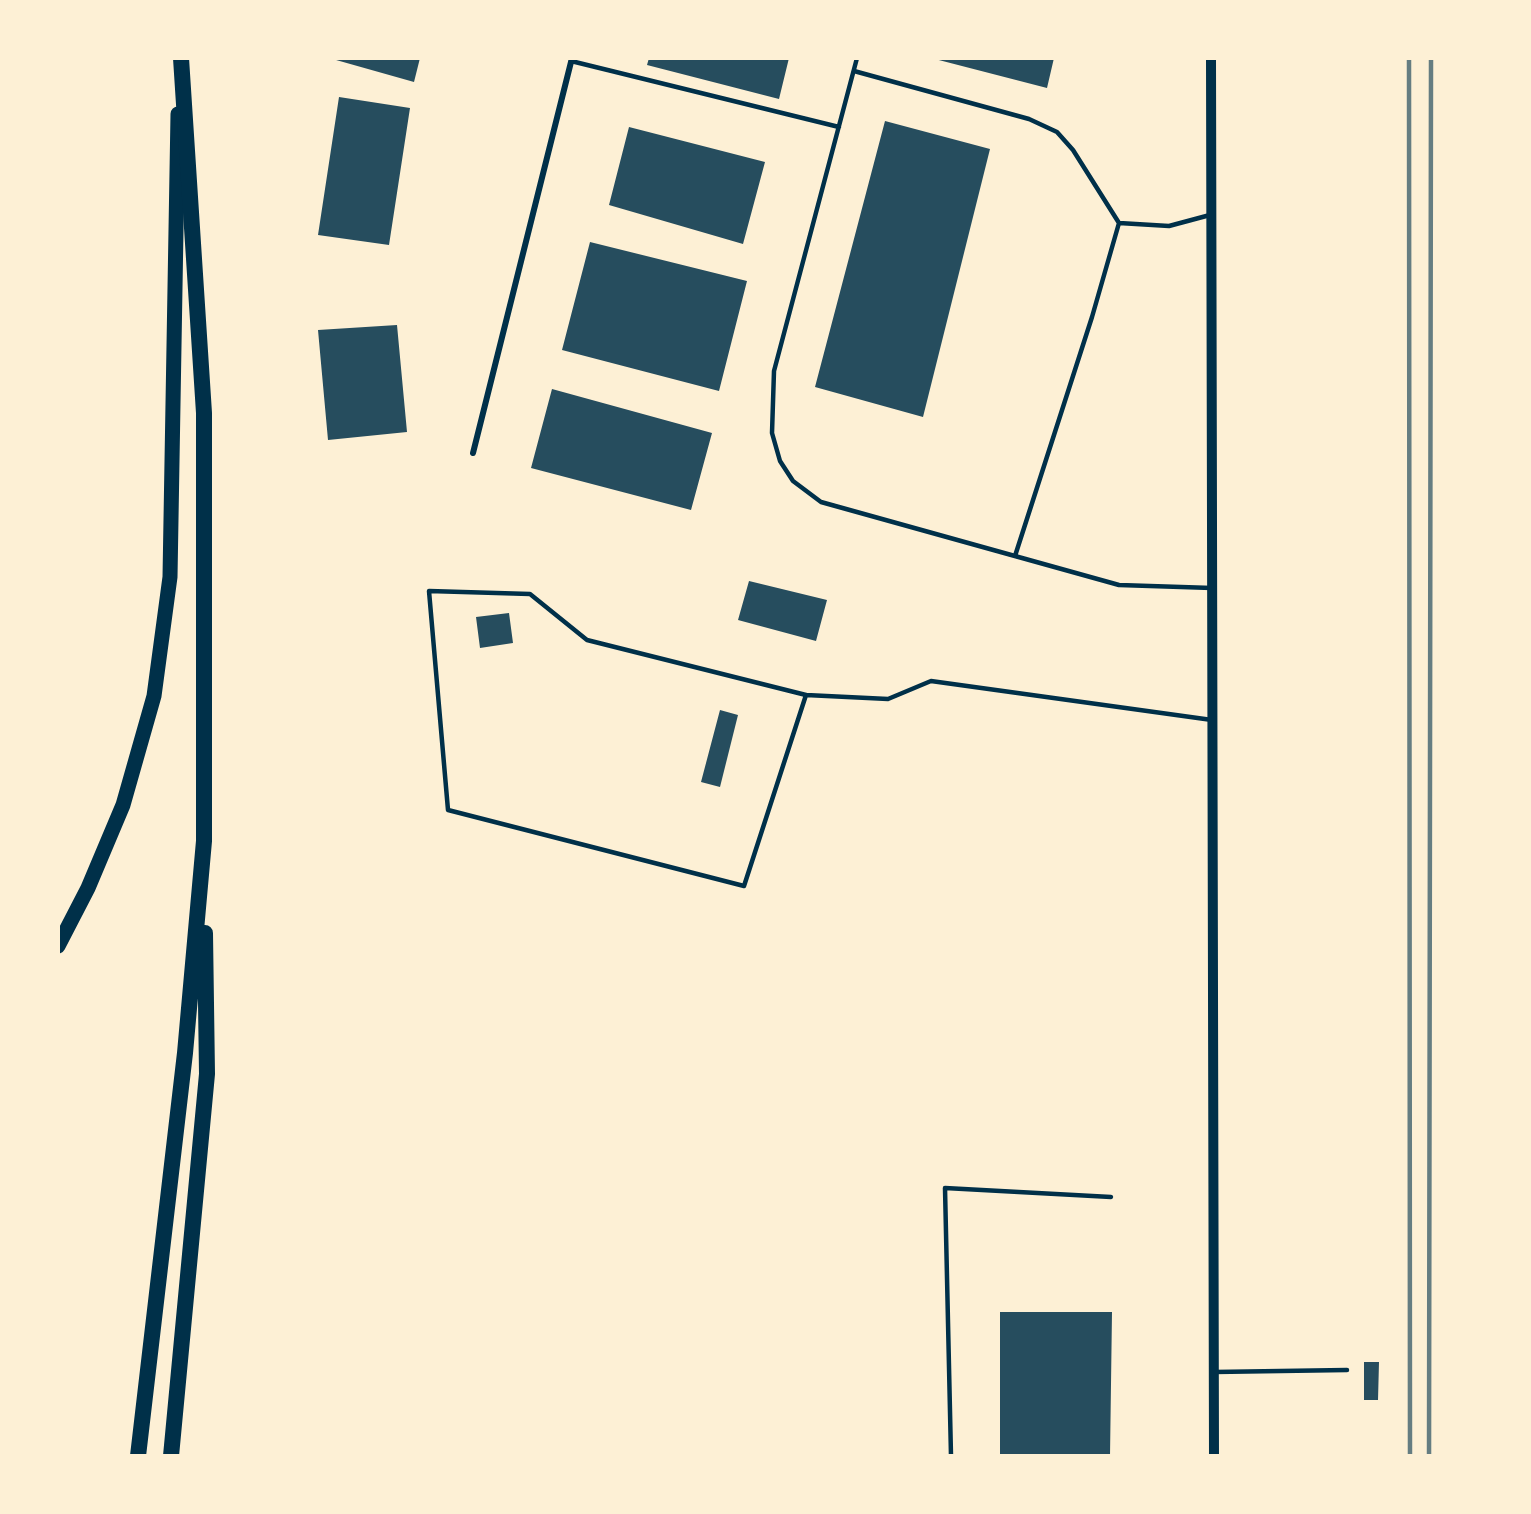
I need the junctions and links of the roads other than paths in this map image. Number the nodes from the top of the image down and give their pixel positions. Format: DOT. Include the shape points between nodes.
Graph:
graph roads {
  1 [pos="180,58"];
  2 [pos="857,58"];
  3 [pos="1211,58"];
  4 [pos="572,60"];
  5 [pos="854,71"];
  6 [pos="839,127"];
  7 [pos="1212,214"];
  8 [pos="1119,223"];
  9 [pos="473,453"];
  10 [pos="1015,556"];
  11 [pos="1212,588"];
  12 [pos="806,695"];
  13 [pos="1212,720"];
  14 [pos="204,841"];
  15 [pos="58,946"];
  16 [pos="1111,1197"];
  17 [pos="1347,1370"];
  18 [pos="1214,1372"];
  19 [pos="138,1455"];
  20 [pos="171,1455"];
  21 [pos="951,1455"];
  22 [pos="1214,1455"];
  1 -- 14 [label="highway" via="204,413"];
  1 -- 15 [label="main road" via="170,577 156,684 123,805"];
  2 -- 5 [label="lane"];
  3 -- 7 [label="street"];
  4 -- 6 [label="lane"];
  4 -- 9 [label="street"];
  5 -- 6 [label="lane"];
  5 -- 8 [label="lane" via="1029,119 1057,132 1073,150"];
  6 -- 10 [label="lane" via="774,371 772,432 780,461 794,481 821,502"];
  7 -- 8 [label="lane" via="1169,226"];
  7 -- 11 [label="street"];
  8 -- 10 [label="lane"];
  10 -- 11 [label="lane" via="1119,585"];
  11 -- 13 [label="street"];
  12 -- 12 [label="lane" via="587,640 530,594 429,591 448,810 744,886"];
  12 -- 13 [label="lane" via="888,699 931,681"];
  13 -- 18 [label="street"];
  14 -- 19 [label="highway" via="185,1053"];
  14 -- 20 [label="highway" via="207,1074"];
  16 -- 21 [label="lane" via="945,1188"];
  17 -- 18 [label="lane"];
  18 -- 22 [label="street"];
}
